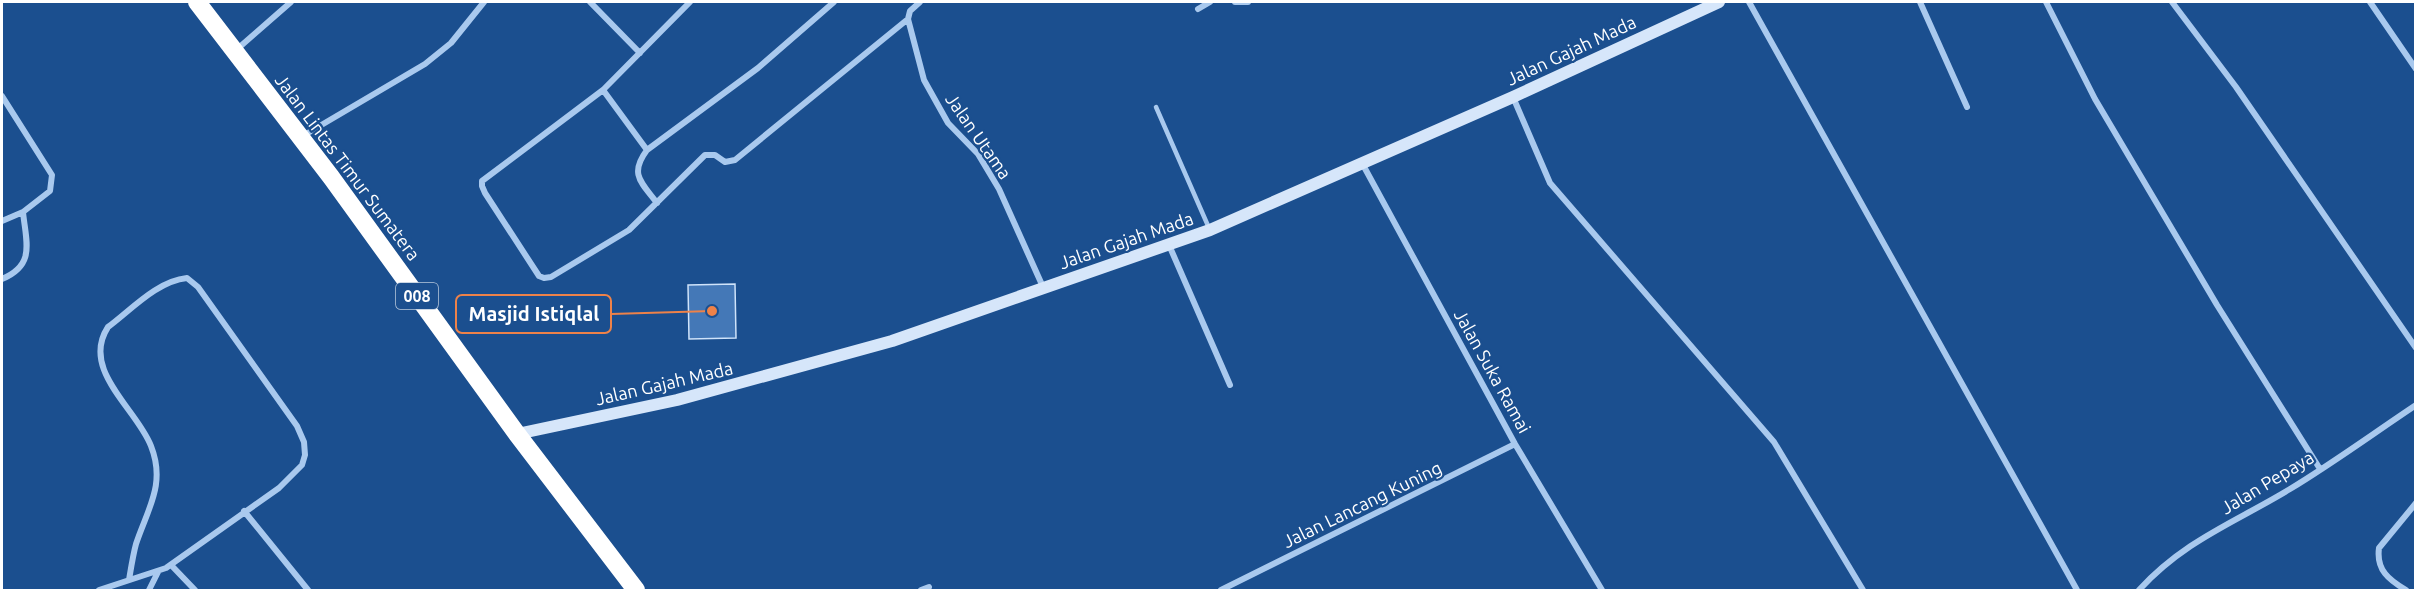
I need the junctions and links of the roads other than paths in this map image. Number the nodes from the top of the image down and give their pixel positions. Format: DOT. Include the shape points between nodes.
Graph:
graph roads {
  1 [pos="197,2"];
  2 [pos="291,2"];
  3 [pos="484,2"];
  4 [pos="590,2"];
  5 [pos="690,2"];
  6 [pos="834,2"];
  7 [pos="920,2"];
  8 [pos="1210,2"];
  9 [pos="1235,2"];
  10 [pos="1248,2"];
  11 [pos="1749,2"];
  12 [pos="1920,2"];
  13 [pos="2046,2"];
  14 [pos="2172,2"];
  15 [pos="2370,2"];
  16 [pos="1714,3"];
  17 [pos="1198,9"];
  18 [pos="908,19"];
  19 [pos="235,51"];
  20 [pos="640,53"];
  21 [pos="2415,69"];
  22 [pos="603,90"];
  23 [pos="2,96"];
  24 [pos="1513,97"];
  25 [pos="1156,107"];
  26 [pos="1968,107"];
  27 [pos="301,137"];
  28 [pos="647,150"];
  29 [pos="1362,163"];
  30 [pos="657,203"];
  31 [pos="23,212"];
  32 [pos="2,221"];
  33 [pos="1210,230"];
  34 [pos="1169,244"];
  35 [pos="2,279"];
  36 [pos="1043,287"];
  37 [pos="2415,348"];
  38 [pos="1230,385"];
  39 [pos="2415,405"];
  40 [pos="517,434"];
  41 [pos="1515,444"];
  42 [pos="2320,469"];
  43 [pos="2415,503"];
  44 [pos="244,511"];
  45 [pos="171,565"];
  46 [pos="158,572"];
  47 [pos="129,580"];
  48 [pos="929,587"];
  49 [pos="99,591"];
  50 [pos="149,591"];
  51 [pos="195,591"];
  52 [pos="308,591"];
  53 [pos="636,591"];
  54 [pos="921,591"];
  55 [pos="1221,591"];
  56 [pos="1602,591"];
  57 [pos="1863,591"];
  58 [pos="2077,591"];
  59 [pos="2139,591"];
  60 [pos="2406,591"];
  1 -- 19 [label="highway, Jalan Lintas Timur Sumatera / 008"];
  2 -- 19 [label="street"];
  3 -- 27 [label="street" via="451,43 425,64"];
  4 -- 20 [label="street"];
  5 -- 20 [label="street"];
  6 -- 28 [label="street" via="758,68"];
  7 -- 18 [label="street"];
  8 -- 17 [label="street"];
  9 -- 10 [label="street"];
  11 -- 58 [label="street"];
  12 -- 26 [label="street"];
  13 -- 42 [label="street" via="2095,99"];
  14 -- 37 [label="street" via="2236,87"];
  15 -- 21 [label="street"];
  16 -- 24 [label="street, Jalan Gajah Mada"];
  18 -- 30 [label="street" via="735,160 729,163 715,155 705,156"];
  18 -- 36 [label="street, Jalan Utama" via="924,80 948,123 978,154 999,189"];
  19 -- 27 [label="highway, Jalan Lintas Timur Sumatera / 008"];
  20 -- 22 [label="street"];
  22 -- 28 [label="street"];
  22 -- 30 [label="street" via="486,178 482,186 533,270 544,278 629,230"];
  23 -- 31 [label="street" via="52,175 50,191"];
  24 -- 29 [label="street, Jalan Gajah Mada"];
  24 -- 57 [label="street" via="1550,183 1774,442"];
  25 -- 33 [label="lane"];
  27 -- 40 [label="highway, Jalan Lintas Timur Sumatera / 008"];
  28 -- 30 [label="street" via="638,161 639,181"];
  29 -- 33 [label="street, Jalan Gajah Mada"];
  29 -- 41 [label="street, Jalan Suka Ramai"];
  31 -- 32 [label="street"];
  31 -- 35 [label="street" via="27,249 24,263 14,274"];
  33 -- 34 [label="street, Jalan Gajah Mada"];
  34 -- 36 [label="street, Jalan Gajah Mada"];
  34 -- 38 [label="street"];
  36 -- 40 [label="street, Jalan Gajah Mada" via="892,341 759,379"];
  39 -- 42 [label="street, Jalan Pepaya"];
  40 -- 53 [label="highway, Jalan Lintas Timur Sumatera / 008"];
  41 -- 55 [label="street, Jalan Lancang Kuning"];
  41 -- 56 [label="street, Jalan Suka Ramai"];
  42 -- 59 [label="street, Jalan Pepaya" via="2189,546 2160,568"];
  43 -- 60 [label="street" via="2379,548 2378,557 2381,570"];
  44 -- 45 [label="street"];
  44 -- 47 [label="street" via="302,465 304,442 297,426 198,287 187,278 177,279 108,327 102,337 100,350 106,375 151,444 157,467 157,489 135,546"];
  44 -- 52 [label="street"];
  45 -- 46 [label="street"];
  45 -- 51 [label="street"];
  46 -- 47 [label="street"];
  46 -- 50 [label="street"];
  47 -- 49 [label="street"];
  48 -- 54 [label="street"];
}
